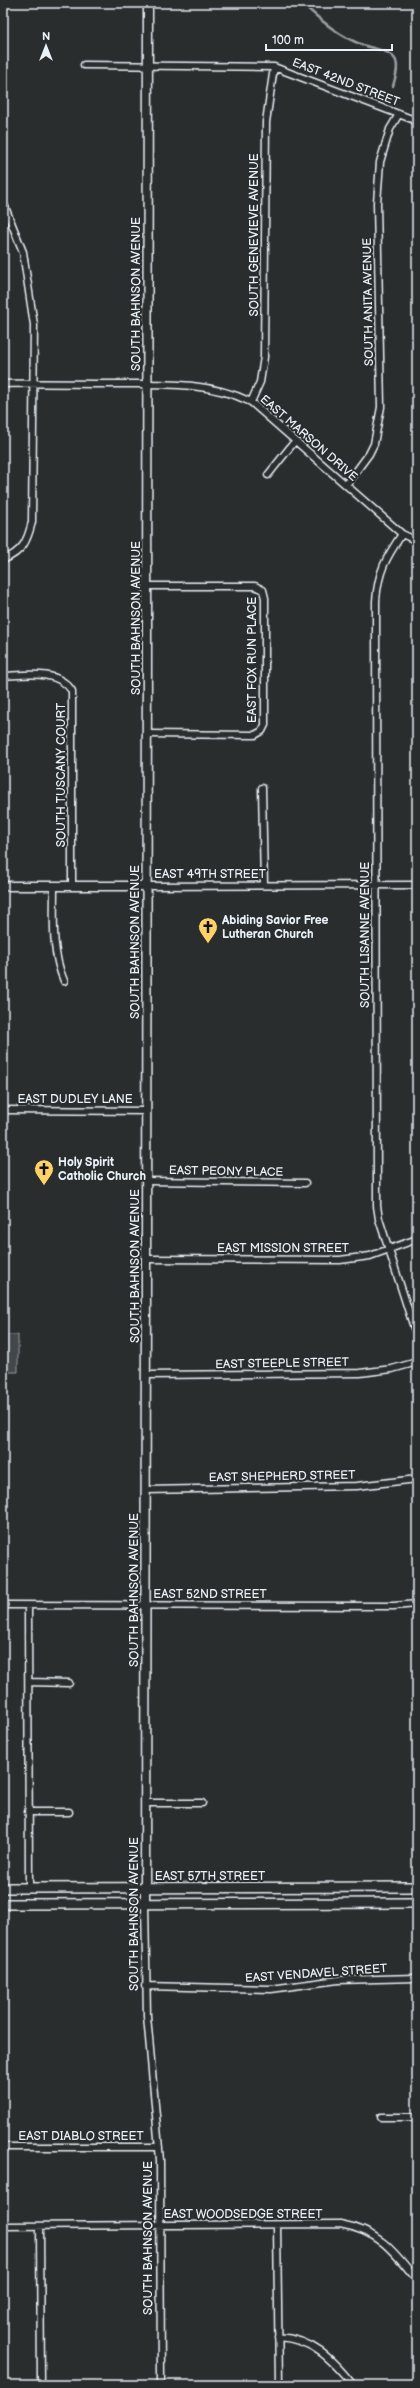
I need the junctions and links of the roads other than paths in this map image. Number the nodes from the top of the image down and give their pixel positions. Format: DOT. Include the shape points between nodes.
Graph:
graph roads {
  1 [pos="148,3"];
  2 [pos="84,65"];
  3 [pos="148,66"];
  4 [pos="274,67"];
  5 [pos="399,114"];
  6 [pos="417,121"];
  7 [pos="3,202"];
  8 [pos="32,383"];
  9 [pos="3,384"];
  10 [pos="148,384"];
  11 [pos="251,402"];
  12 [pos="295,441"];
  13 [pos="268,476"];
  14 [pos="346,485"];
  15 [pos="402,534"];
  16 [pos="417,541"];
  17 [pos="3,560"];
  18 [pos="148,586"];
  19 [pos="3,676"];
  20 [pos="147,734"];
  21 [pos="262,788"];
  22 [pos="264,885"];
  23 [pos="3,886"];
  24 [pos="54,886"];
  25 [pos="72,886"];
  26 [pos="147,886"];
  27 [pos="376,886"];
  28 [pos="417,886"];
  29 [pos="64,981"];
  30 [pos="3,1110"];
  31 [pos="147,1111"];
  32 [pos="147,1181"];
  33 [pos="305,1182"];
  34 [pos="417,1239"];
  35 [pos="389,1251"];
  36 [pos="146,1259"];
  37 [pos="417,1337"];
  38 [pos="417,1362"];
  39 [pos="147,1375"];
  40 [pos="417,1479"];
  41 [pos="146,1490"];
  42 [pos="417,1604"];
  43 [pos="146,1605"];
  44 [pos="3,1606"];
  45 [pos="28,1606"];
  46 [pos="29,1682"];
  47 [pos="69,1683"];
  48 [pos="146,1803"];
  49 [pos="202,1803"];
  50 [pos="28,1812"];
  51 [pos="69,1812"];
  52 [pos="417,1887"];
  53 [pos="3,1888"];
  54 [pos="29,1888"];
  55 [pos="146,1889"];
  56 [pos="417,1903"];
  57 [pos="3,1904"];
  58 [pos="145,1904"];
  59 [pos="417,1978"];
  60 [pos="145,1986"];
  61 [pos="381,2117"];
  62 [pos="417,2117"];
  63 [pos="159,2147"];
  64 [pos="3,2148"];
  65 [pos="160,2225"];
  66 [pos="277,2225"];
  67 [pos="3,2226"];
  68 [pos="40,2226"];
  69 [pos="417,2280"];
  70 [pos="278,2337"];
  71 [pos="41,2385"];
  72 [pos="161,2385"];
  73 [pos="279,2385"];
  74 [pos="353,2385"];
  1 -- 3 [label="street, SOUTH BAHNSON AVENUE"];
  2 -- 3 [label="street, EAST 42ND STREET"];
  3 -- 4 [label="street, EAST 42ND STREET"];
  3 -- 10 [label="street, SOUTH BAHNSON AVENUE"];
  4 -- 5 [label="street, EAST 42ND STREET"];
  4 -- 11 [label="street, SOUTH GENEVIEVE AVENUE" via="266,122 264,357 260,382"];
  5 -- 6 [label="street, EAST 42ND STREET"];
  5 -- 14 [label="street, SOUTH ANITA AVENUE" via="390,129 380,162 380,413 374,444"];
  7 -- 8 [label="street" via="16,230 26,268 34,325"];
  8 -- 9 [label="street, EAST MARSON DRIVE"];
  8 -- 10 [label="street, EAST MARSON DRIVE"];
  8 -- 17 [label="street" via="32,522 28,537 18,553"];
  10 -- 11 [label="street, EAST MARSON DRIVE" via="218,390"];
  10 -- 18 [label="street, SOUTH BAHNSON AVENUE"];
  11 -- 12 [label="street, EAST MARSON DRIVE"];
  12 -- 13 [label="street"];
  12 -- 14 [label="street, EAST MARSON DRIVE"];
  14 -- 15 [label="street, EAST MARSON DRIVE"];
  15 -- 16 [label="street, EAST MARSON DRIVE"];
  15 -- 27 [label="street, SOUTH LISANNE AVENUE" via="382,565 377,581"];
  18 -- 20 [label="street, SOUTH BAHNSON AVENUE"];
  18 -- 20 [label="street, EAST FOX RUN PLACE" via="255,586 263,590 265,725 262,731 255,735"];
  19 -- 25 [label="street, SOUTH TUSCANY COURT" via="51,676 67,684 72,691"];
  20 -- 26 [label="street, SOUTH BAHNSON AVENUE"];
  21 -- 22 [label="street"];
  22 -- 26 [label="street, EAST 49TH STREET"];
  22 -- 27 [label="street, EAST 49TH STREET"];
  23 -- 24 [label="street, EAST 49TH STREET"];
  24 -- 25 [label="street, EAST 49TH STREET"];
  24 -- 29 [label="street" via="54,945 56,963"];
  25 -- 26 [label="street, EAST 49TH STREET"];
  26 -- 31 [label="street, SOUTH BAHNSON AVENUE"];
  27 -- 28 [label="street, EAST 49TH STREET"];
  27 -- 35 [label="street, SOUTH LISANNE AVENUE" via="377,1206"];
  30 -- 31 [label="street, EAST DUDLEY LANE"];
  31 -- 32 [label="street, SOUTH BAHNSON AVENUE"];
  32 -- 33 [label="street, EAST PEONY PLACE"];
  32 -- 36 [label="street, SOUTH BAHNSON AVENUE"];
  34 -- 35 [label="street, EAST MISSION STREET"];
  35 -- 36 [label="street, EAST MISSION STREET" via="340,1260"];
  35 -- 37 [label="street, SOUTH LISANNE AVENUE"];
  36 -- 39 [label="street, SOUTH BAHNSON AVENUE"];
  38 -- 39 [label="street, EAST STEEPLE STREET" via="392,1369 360,1373"];
  39 -- 41 [label="street, SOUTH BAHNSON AVENUE"];
  40 -- 41 [label="street, EAST SHEPHERD STREET" via="357,1486"];
  41 -- 43 [label="street, SOUTH BAHNSON AVENUE"];
  42 -- 43 [label="street, EAST 52ND STREET"];
  43 -- 45 [label="street, EAST 52ND STREET"];
  43 -- 48 [label="street, SOUTH BAHNSON AVENUE"];
  44 -- 45 [label="street, EAST 52ND STREET"];
  45 -- 46 [label="street"];
  46 -- 47 [label="street"];
  46 -- 50 [label="street"];
  48 -- 49 [label="street"];
  48 -- 55 [label="street, SOUTH BAHNSON AVENUE"];
  50 -- 51 [label="street"];
  50 -- 54 [label="street"];
  52 -- 55 [label="main road, EAST 57TH STREET"];
  53 -- 54 [label="main road, EAST 57TH STREET"];
  54 -- 55 [label="main road, EAST 57TH STREET"];
  55 -- 58 [label="street, SOUTH BAHNSON AVENUE"];
  56 -- 58 [label="main road"];
  57 -- 58 [label="main road"];
  58 -- 60 [label="street, SOUTH BAHNSON AVENUE"];
  59 -- 60 [label="street, EAST VENDAVEL STREET" via="338,1980 270,1989"];
  60 -- 63 [label="street, SOUTH BAHNSON AVENUE"];
  61 -- 62 [label="street"];
  63 -- 64 [label="street, EAST DIABLO STREET"];
  63 -- 65 [label="street, SOUTH BAHNSON AVENUE"];
  65 -- 66 [label="street, EAST WOODSEDGE STREET"];
  65 -- 68 [label="street, EAST WOODSEDGE STREET"];
  65 -- 72 [label="street, SOUTH BAHNSON AVENUE"];
  66 -- 69 [label="street, EAST WOODSEDGE STREET" via="340,2224 364,2230 396,2253"];
  66 -- 70 [label="street"];
  67 -- 68 [label="street, EAST WOODSEDGE STREET"];
  68 -- 71 [label="street"];
  70 -- 73 [label="street"];
  70 -- 74 [label="street" via="299,2340 316,2348 331,2359"];
}
